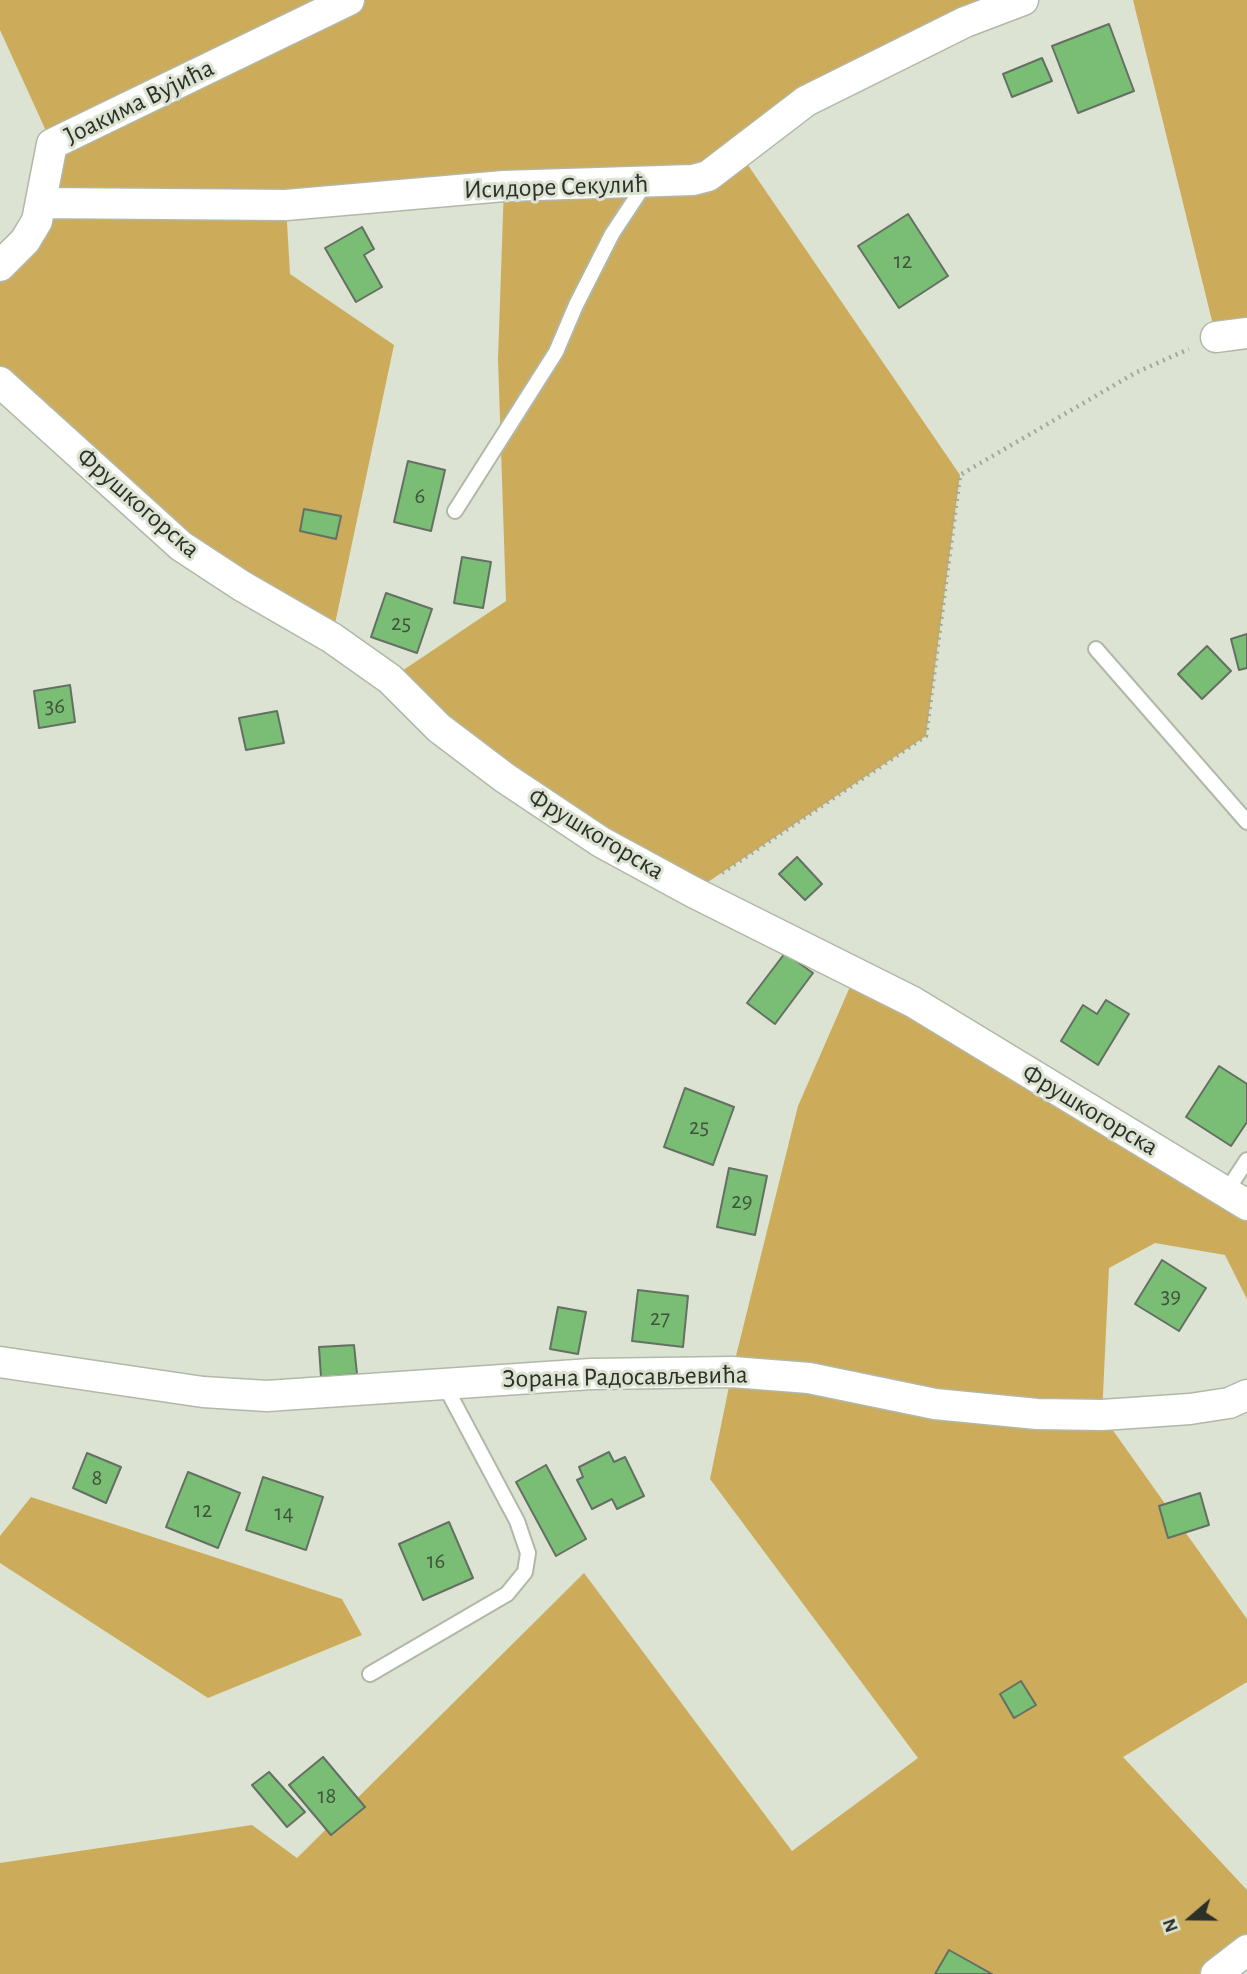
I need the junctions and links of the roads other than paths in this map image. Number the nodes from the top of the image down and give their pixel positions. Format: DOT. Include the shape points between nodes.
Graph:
graph roads {
  1 [pos="349,0"];
  2 [pos="1023,0"];
  3 [pos="645,184"];
  4 [pos="42,203"];
  5 [pos="0,266"];
  6 [pos="1247,333"];
  7 [pos="1216,337"];
  8 [pos="0,382"];
  9 [pos="455,511"];
  10 [pos="1096,649"];
  11 [pos="1247,822"];
  12 [pos="1247,1160"];
  13 [pos="1236,1198"];
  14 [pos="0,1362"];
  15 [pos="444,1384"];
  16 [pos="1247,1395"];
  17 [pos="370,1674"];
  18 [pos="1246,1953"];
  19 [pos="1216,1974"];
  1 -- 4 [label="street, Јоакима Вујића" via="52,144"];
  2 -- 3 [label="street, Исидоре Секулић" via="965,22 806,102 708,176"];
  3 -- 4 [label="street, Исидоре Секулић" via="504,186 286,205"];
  3 -- 9 [label="lane" via="612,234 556,352"];
  4 -- 5 [label="street, Јоакима Вујића" via="25,241"];
  6 -- 7 [label="street"];
  8 -- 13 [label="street, Фрушкогорска" via="181,546 332,638 390,679 439,728 601,842 913,1002"];
  10 -- 11 [label="lane"];
  12 -- 13 [label="lane"];
  14 -- 15 [label="street, Зорана Радосављевића" via="203,1392 267,1396"];
  15 -- 16 [label="street, Зорана Радосављевића" via="591,1374 732,1372 809,1378 934,1404 1063,1414 1190,1409"];
  15 -- 17 [label="lane" via="517,1521 528,1553 525,1572 508,1594"];
  18 -- 19 [label="street"];
}
